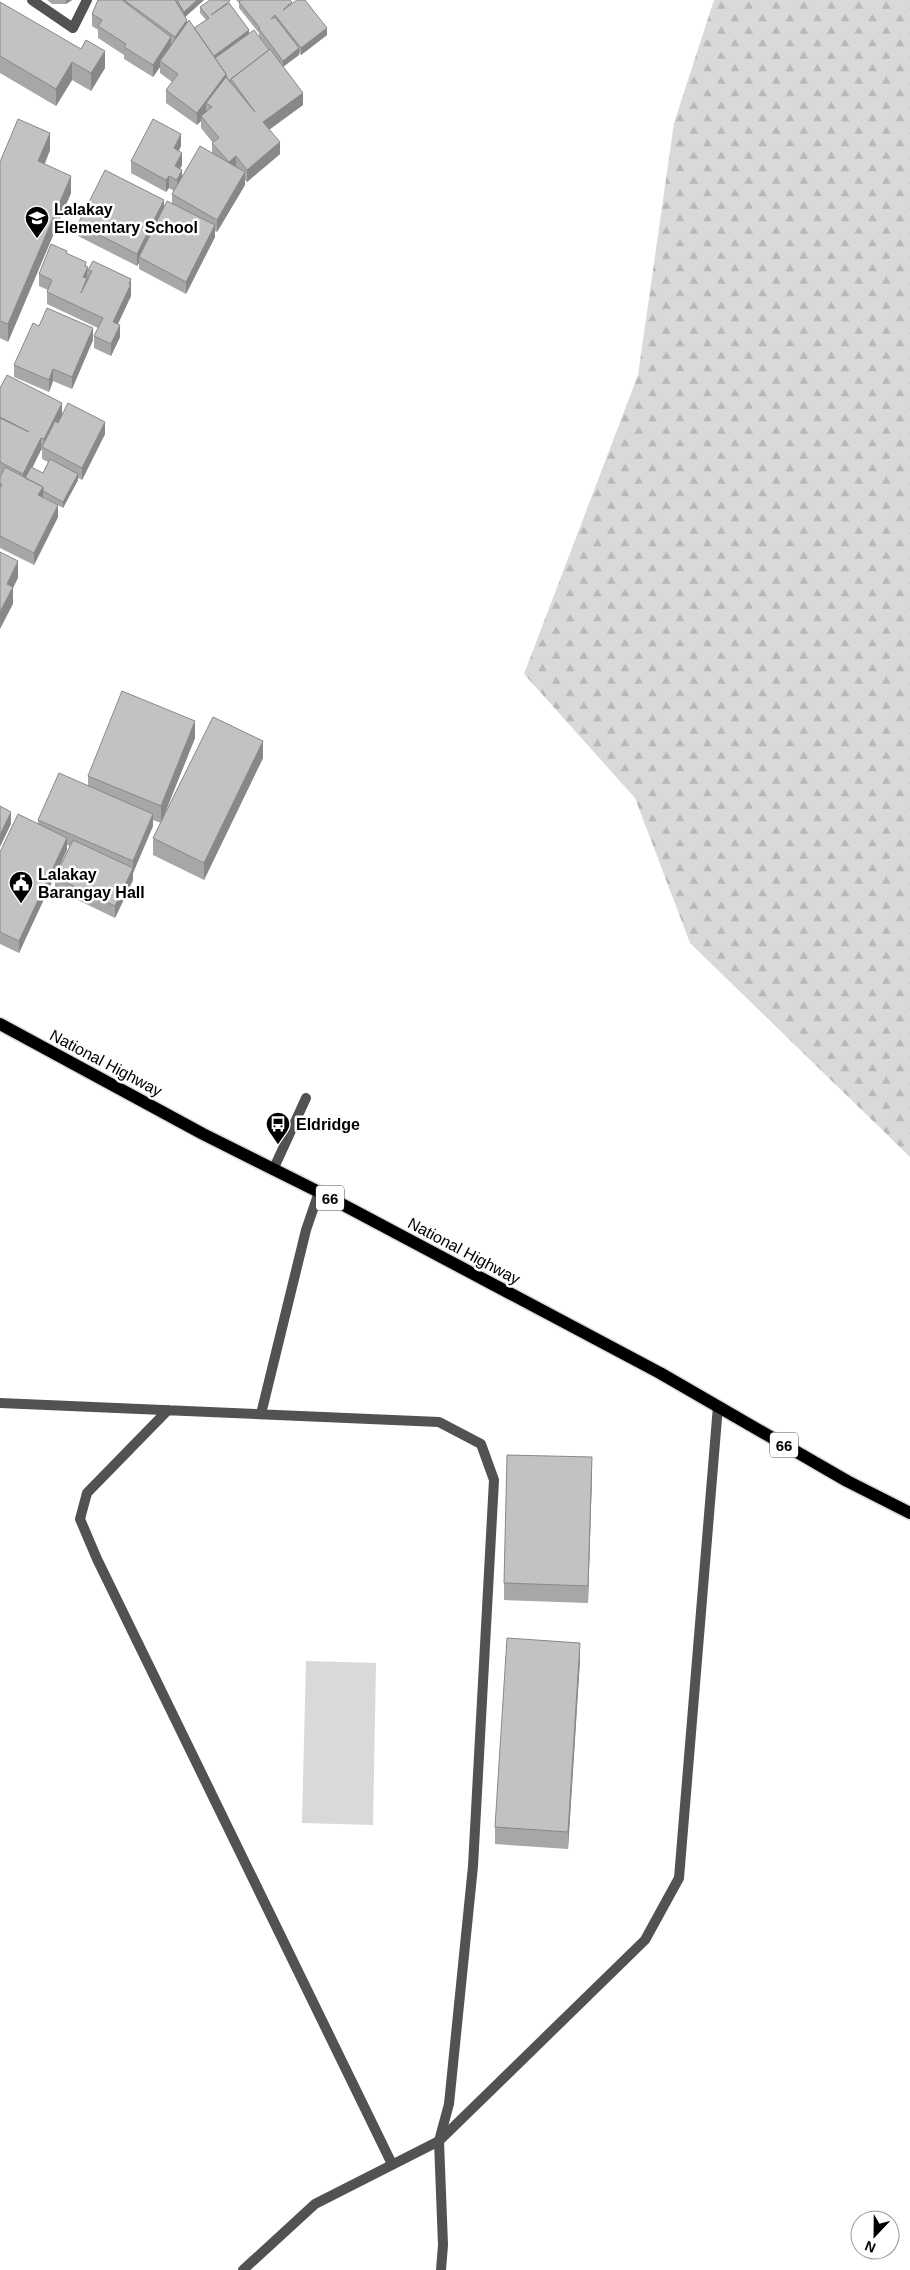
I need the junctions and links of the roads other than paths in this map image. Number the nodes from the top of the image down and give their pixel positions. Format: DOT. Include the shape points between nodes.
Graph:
graph roads {
  1 [pos="32,0"];
  2 [pos="87,0"];
  3 [pos="0,1024"];
  4 [pos="306,1098"];
  5 [pos="273,1170"];
  6 [pos="319,1192"];
  7 [pos="0,1403"];
  8 [pos="718,1406"];
  9 [pos="168,1410"];
  10 [pos="261,1414"];
  11 [pos="910,1513"];
  12 [pos="439,2141"];
  13 [pos="392,2164"];
  14 [pos="243,2270"];
  15 [pos="441,2270"];
  1 -- 2 [label="street" via="73,28"];
  3 -- 5 [label="main road, National Highway / 66"];
  4 -- 5 [label="street"];
  5 -- 6 [label="main road, National Highway / 66"];
  6 -- 8 [label="main road, National Highway / 66"];
  6 -- 10 [label="street" via="306,1230"];
  7 -- 9 [label="street"];
  8 -- 11 [label="main road, National Highway / 66" via="847,1481"];
  8 -- 12 [label="street" via="679,1878 645,1940"];
  9 -- 10 [label="street"];
  9 -- 13 [label="street" via="87,1493 80,1519"];
  10 -- 12 [label="street" via="439,1422 481,1444 494,1480 473,1866 449,2104"];
  12 -- 13 [label="street"];
  12 -- 15 [label="street"];
  13 -- 14 [label="street" via="315,2204"];
}
